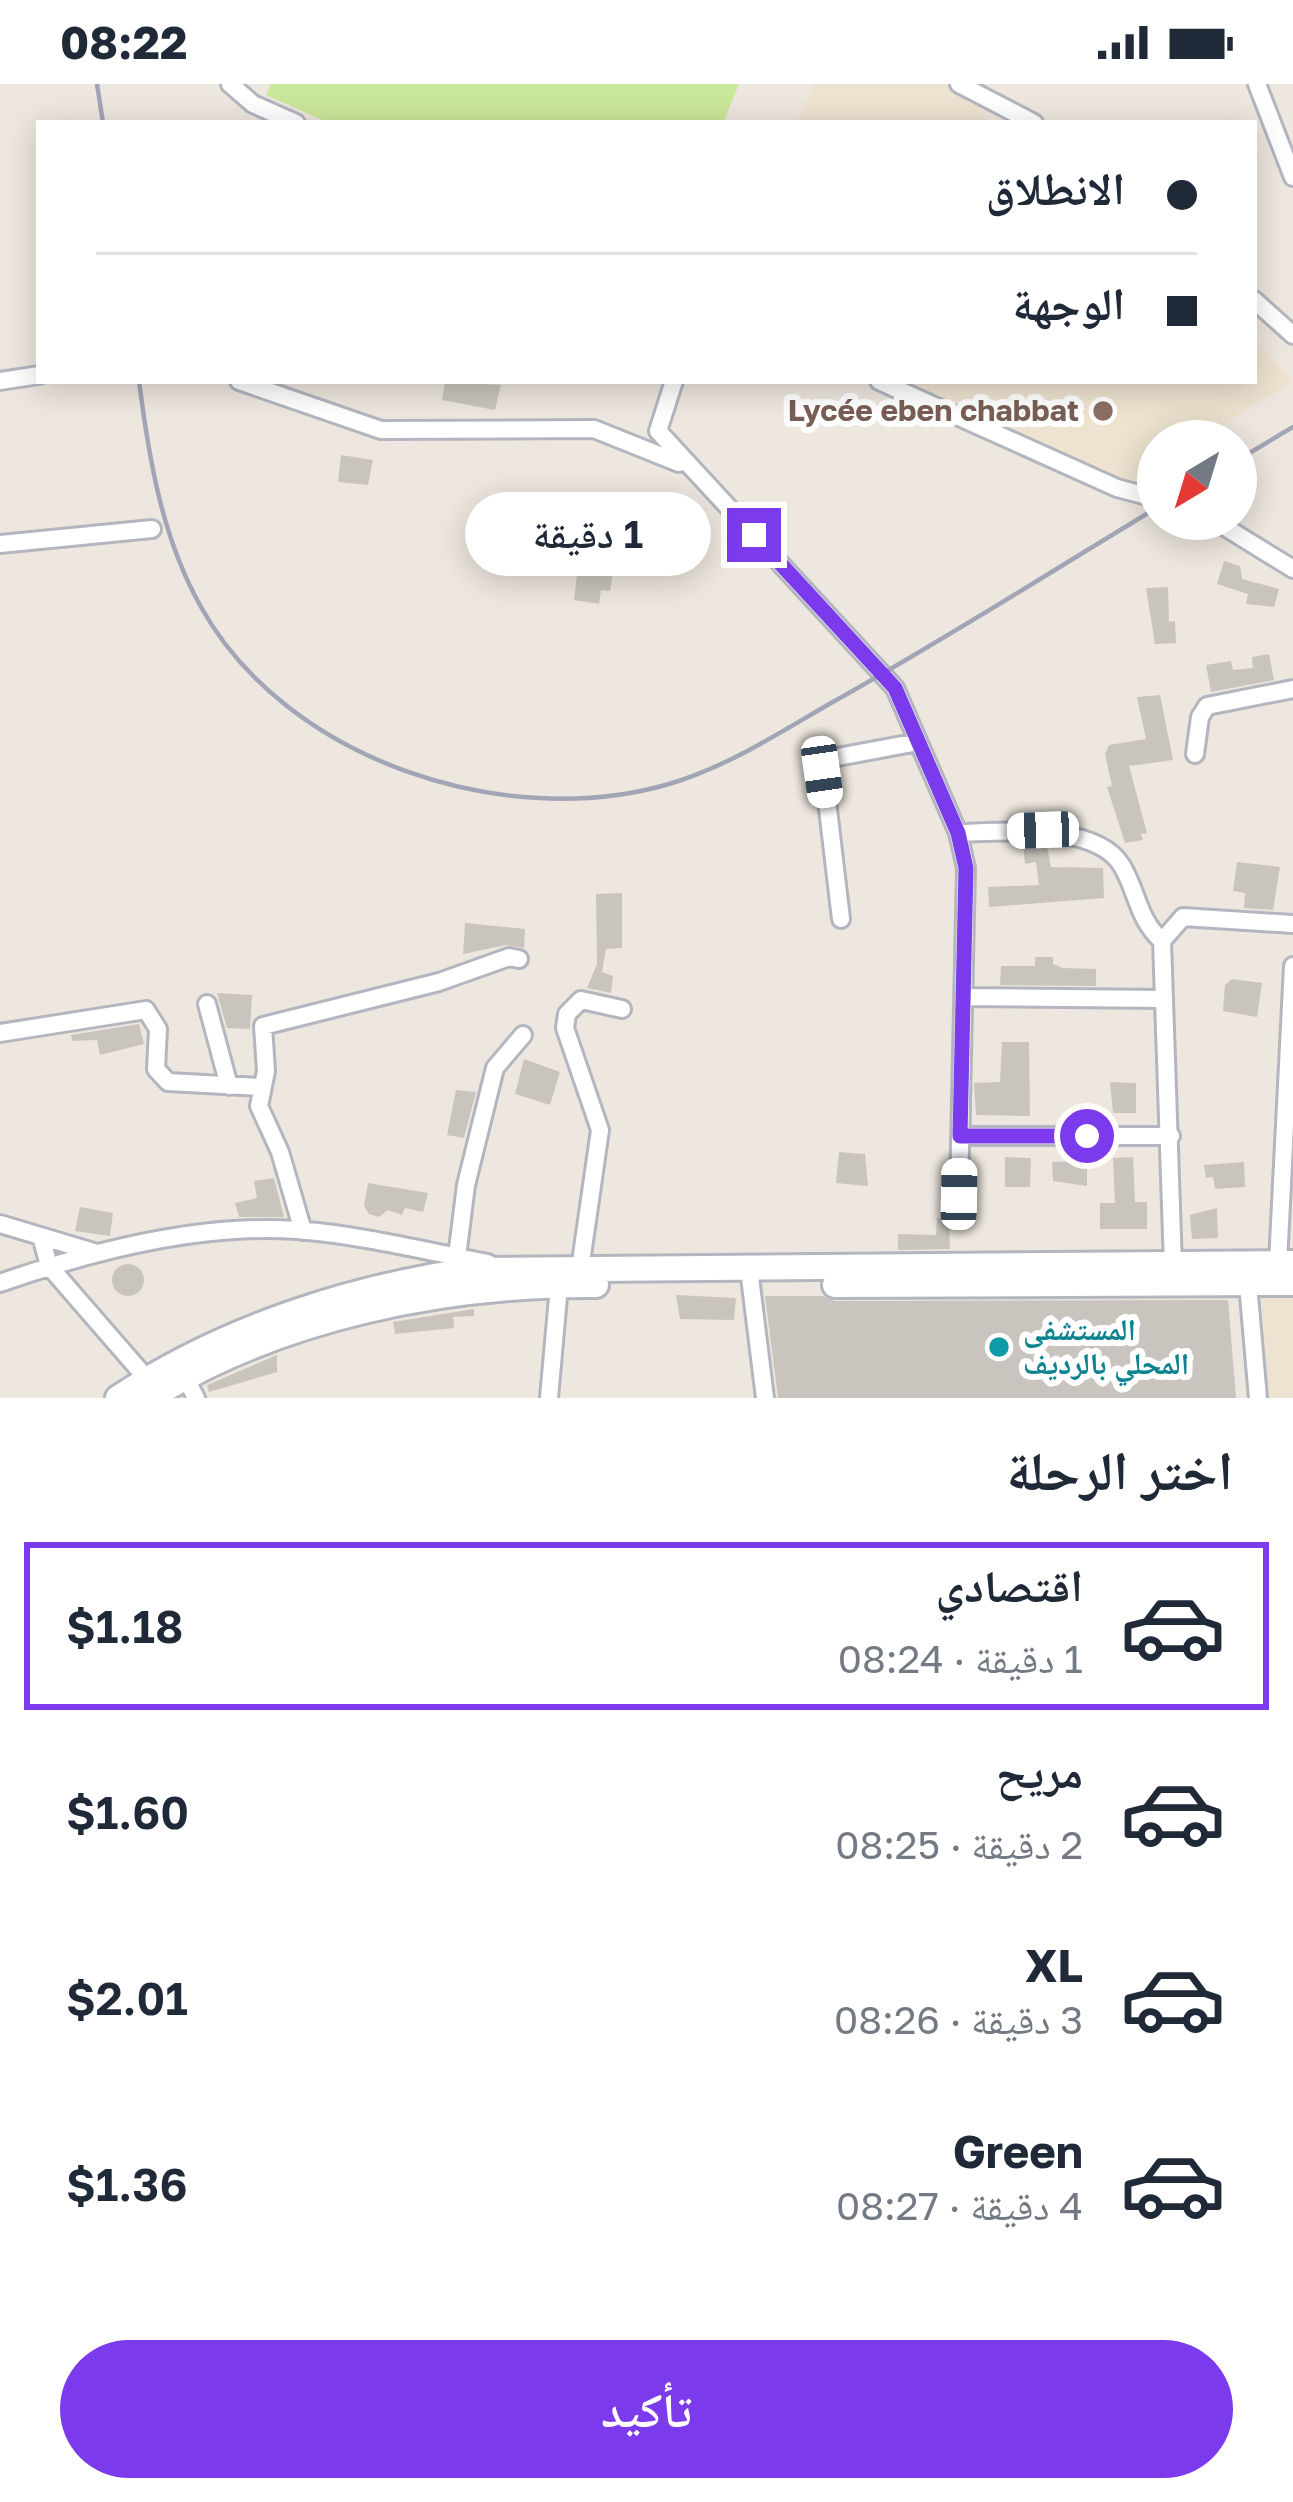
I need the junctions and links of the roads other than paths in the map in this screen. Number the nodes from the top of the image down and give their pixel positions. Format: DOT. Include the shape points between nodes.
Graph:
graph roads {
  1 [pos="230,84"];
  2 [pos="959,84"];
  3 [pos="1257,84"];
  4 [pos="289,120"];
  5 [pos="1028,120"];
  6 [pos="1293,177"];
  7 [pos="1257,303"];
  8 [pos="1293,335"];
  9 [pos="36,375"];
  10 [pos="0,381"];
  11 [pos="248,384"];
  12 [pos="673,384"];
  13 [pos="886,384"];
  14 [pos="691,468"];
  15 [pos="1137,493"];
  16 [pos="152,529"];
  17 [pos="1245,540"];
  18 [pos="0,544"];
  19 [pos="1293,569"];
  20 [pos="1293,689"];
  21 [pos="918,742"];
  22 [pos="1195,754"];
  23 [pos="958,833"];
  24 [pos="842,919"];
  25 [pos="1293,924"];
  26 [pos="1162,941"];
  27 [pos="519,959"];
  28 [pos="1293,966"];
  29 [pos="964,997"];
  30 [pos="1164,999"];
  31 [pos="207,1004"];
  32 [pos="622,1009"];
  33 [pos="0,1033"];
  34 [pos="524,1035"];
  35 [pos="229,1086"];
  36 [pos="259,1087"];
  37 [pos="960,1136"];
  38 [pos="1172,1136"];
  39 [pos="959,1194"];
  40 [pos="0,1224"];
  41 [pos="303,1231"];
  42 [pos="41,1236"];
  43 [pos="98,1253"];
  44 [pos="457,1257"];
  45 [pos="49,1266"];
  46 [pos="1173,1266"];
  47 [pos="512,1268"];
  48 [pos="580,1269"];
  49 [pos="1288,1270"];
  50 [pos="1247,1275"];
  51 [pos="749,1277"];
  52 [pos="0,1283"];
  53 [pos="559,1286"];
  54 [pos="191,1387"];
  55 [pos="152,1390"];
  56 [pos="118,1398"];
  57 [pos="549,1398"];
  58 [pos="765,1398"];
  59 [pos="1258,1398"];
  1 -- 4 [label="street"];
  2 -- 5 [label="street"];
  3 -- 6 [label="street"];
  7 -- 8 [label="street"];
  9 -- 10 [label="street"];
  11 -- 14 [label="street" via="381,430 594,429"];
  12 -- 14 [label="street" via="658,431"];
  13 -- 15 [label="street"];
  14 -- 21 [label="street" via="884,674"];
  16 -- 18 [label="street"];
  17 -- 19 [label="street"];
  20 -- 22 [label="street" via="1207,706"];
  21 -- 23 [label="street"];
  21 -- 24 [label="street" via="832,758 823,767"];
  23 -- 26 [label="street" via="1043,830 1105,853 1123,867 1142,919"];
  23 -- 29 [label="street" via="966,868"];
  25 -- 26 [label="street" via="1183,917"];
  26 -- 30 [label="street"];
  27 -- 36 [label="street" via="268,1023"];
  28 -- 49 [label="street"];
  29 -- 30 [label="street"];
  29 -- 37 [label="street"];
  30 -- 38 [label="street"];
  31 -- 35 [label="street"];
  32 -- 48 [label="street" via="581,1000 567,1014 600,1130"];
  33 -- 35 [label="street" via="146,1010 158,1029 161,1077"];
  34 -- 44 [label="street" via="495,1069"];
  35 -- 36 [label="street"];
  36 -- 41 [label="street"];
  37 -- 38 [label="street"];
  37 -- 39 [label="street"];
  38 -- 46 [label="street"];
  40 -- 42 [label="street"];
  41 -- 43 [label="street" via="247,1229"];
  41 -- 44 [label="street"];
  42 -- 43 [label="street"];
  42 -- 45 [label="street"];
  43 -- 45 [label="street"];
  44 -- 47 [label="street"];
  45 -- 52 [label="street"];
  45 -- 55 [label="street"];
  46 -- 50 [label="main road"];
  46 -- 51 [label="main road"];
  47 -- 48 [label="main road"];
  47 -- 55 [label="main road" via="353,1293 235,1336"];
  48 -- 51 [label="main road"];
  49 -- 50 [label="main road"];
  50 -- 51 [label="main road"];
  50 -- 59 [label="street"];
  51 -- 53 [label="main road"];
  51 -- 58 [label="street"];
  53 -- 54 [label="main road" via="359,1313"];
  53 -- 57 [label="street"];
  54 -- 55 [label="main road"];
  55 -- 56 [label="main road"];
}
